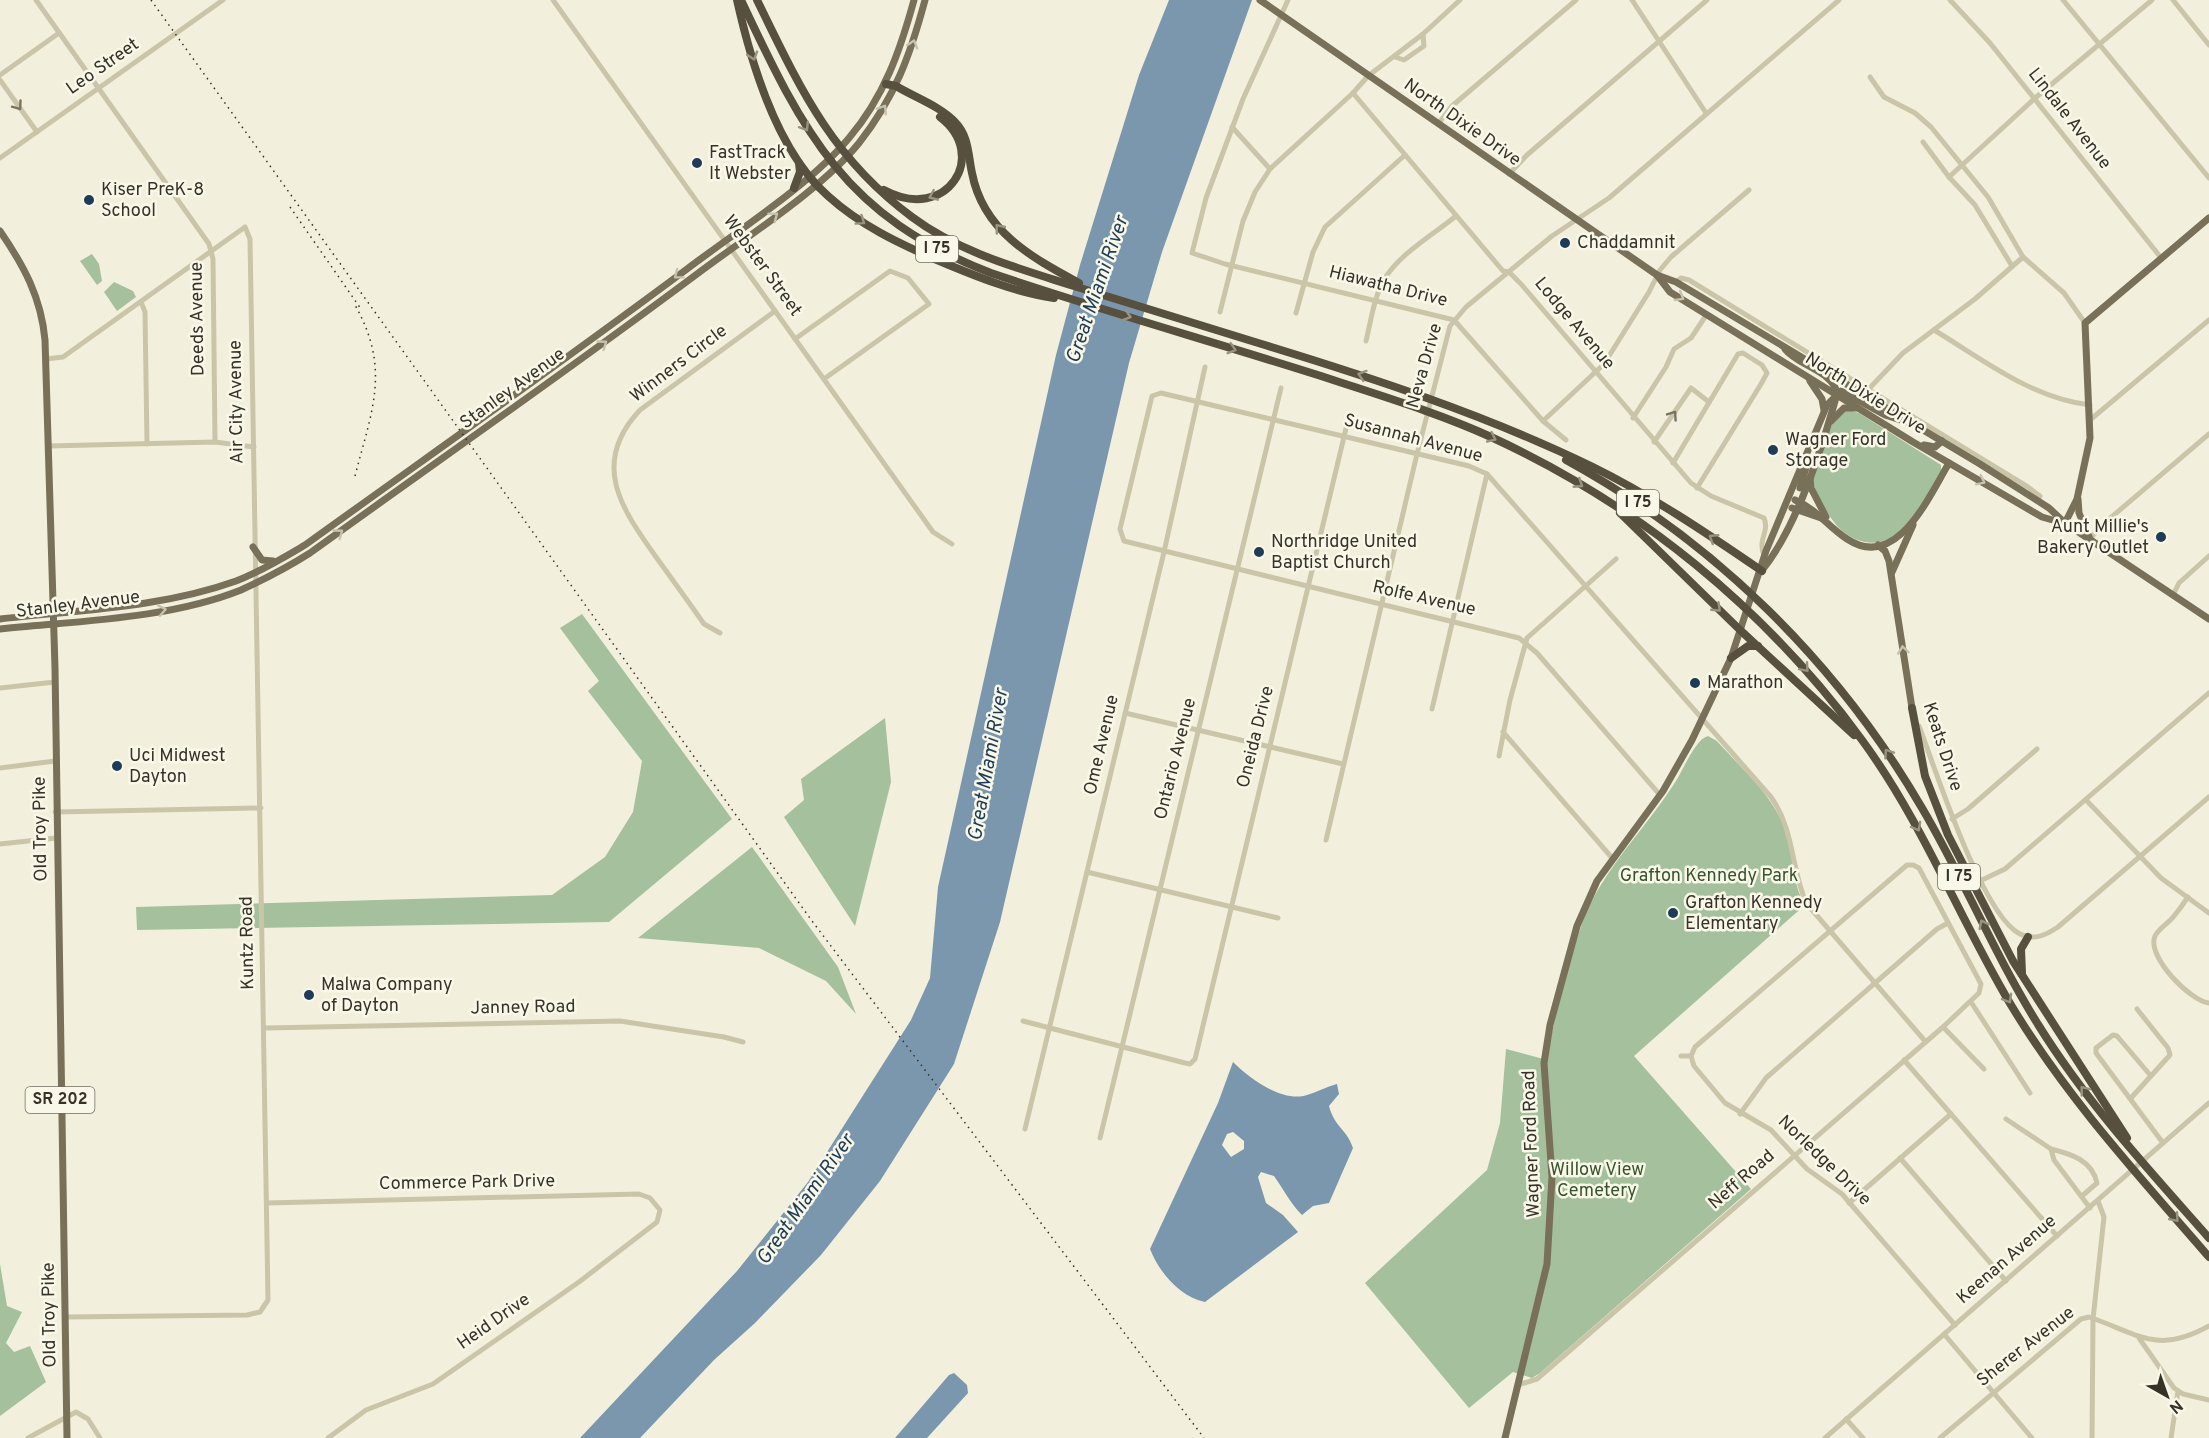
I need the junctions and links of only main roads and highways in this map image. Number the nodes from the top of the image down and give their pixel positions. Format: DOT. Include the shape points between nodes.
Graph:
graph roads {
  1 [pos="739,0"];
  2 [pos="757,0"];
  3 [pos="915,0"];
  4 [pos="925,0"];
  5 [pos="1260,0"];
  6 [pos="886,84"];
  7 [pos="895,89"];
  8 [pos="799,159"];
  9 [pos="810,176"];
  10 [pos="870,182"];
  11 [pos="816,183"];
  12 [pos="794,188"];
  13 [pos="2209,218"];
  14 [pos="0,231"];
  15 [pos="1657,275"];
  16 [pos="1039,292"];
  17 [pos="1095,292"];
  18 [pos="1782,345"];
  19 [pos="1802,372"];
  20 [pos="1836,394"];
  21 [pos="1858,408"];
  22 [pos="1824,411"];
  23 [pos="1916,425"];
  24 [pos="1828,426"];
  25 [pos="1897,433"];
  26 [pos="1944,438"];
  27 [pos="1529,440"];
  28 [pos="1810,447"];
  29 [pos="1949,464"];
  30 [pos="1811,474"];
  31 [pos="2078,491"];
  32 [pos="1797,500"];
  33 [pos="2017,501"];
  34 [pos="2037,501"];
  35 [pos="1616,508"];
  36 [pos="1793,509"];
  37 [pos="1914,521"];
  38 [pos="1828,522"];
  39 [pos="2065,523"];
  40 [pos="2090,539"];
  41 [pos="1770,543"];
  42 [pos="1878,545"];
  43 [pos="253,547"];
  44 [pos="281,559"];
  45 [pos="1762,571"];
  46 [pos="1892,575"];
  47 [pos="255,578"];
  48 [pos="53,613"];
  49 [pos="0,619"];
  50 [pos="2209,619"];
  51 [pos="53,623"];
  52 [pos="0,629"];
  53 [pos="1740,630"];
  54 [pos="1758,646"];
  55 [pos="1731,658"];
  56 [pos="1912,708"];
  57 [pos="1863,741"];
  58 [pos="2028,937"];
  59 [pos="2023,977"];
  60 [pos="2134,1152"];
  61 [pos="2209,1238"];
  62 [pos="2209,1257"];
  63 [pos="67,1438"];
  64 [pos="1505,1438"];
  1 -- 8 [label="highway, one-way" via="774,117"];
  1 -- 16 [label="highway, I 75, one-way" via="784,90 817,145 849,183 892,221 929,244"];
  2 -- 10 [label="highway, I 75" via="801,90 828,134"];
  3 -- 6 [label="main road, Stanley Avenue"];
  7 -- 4 [label="main road, Stanley Avenue, one-way"];
  5 -- 15 [label="main road, North Dixie Drive"];
  6 -- 7 [label="highway"];
  6 -- 9 [label="main road, Stanley Avenue" via="850,137"];
  7 -- 10 [label="highway, one-way" via="942,118 954,130 962,156 959,172 944,191 922,201 896,196"];
  11 -- 7 [label="main road, Stanley Avenue, one-way" via="858,144"];
  17 -- 7 [label="highway, one-way" via="1010,241 987,213 972,173 966,140 954,120"];
  8 -- 9 [label="highway"];
  8 -- 12 [label="highway" via="800,172"];
  9 -- 11 [label="highway"];
  9 -- 12 [label="main road, Stanley Avenue"];
  10 -- 17 [label="highway, I 75" via="939,235"];
  11 -- 16 [label="highway, one-way" via="843,208 882,234 962,270"];
  47 -- 11 [label="main road, Stanley Avenue, one-way" via="310,553"];
  12 -- 44 [label="main road, Stanley Avenue, one-way"];
  13 -- 31 [label="main road" via="2085,323 2090,420"];
  14 -- 48 [label="main road, Old Troy Pike / SR 202" via="22,263 44,323"];
  15 -- 18 [label="main road, North Dixie Drive" via="1717,302"];
  15 -- 19 [label="main road, North Dixie Drive, one-way" via="1670,292"];
  16 -- 35 [label="highway, I 75, one-way" via="1414,406 1533,458"];
  27 -- 17 [label="highway, I 75, one-way" via="1418,393"];
  18 -- 20 [label="main road" via="1791,356 1831,381"];
  18 -- 23 [label="main road, North Dixie Drive" via="1867,391"];
  19 -- 20 [label="main road, North Dixie Drive"];
  19 -- 22 [label="main road" via="1817,389"];
  20 -- 21 [label="main road, North Dixie Drive"];
  20 -- 22 [label="main road, Wagner Ford Road"];
  20 -- 23 [label="main road" via="1847,392 1885,415"];
  20 -- 24 [label="main road, Wagner Ford Road"];
  21 -- 24 [label="main road" via="1838,411"];
  21 -- 25 [label="main road, North Dixie Drive"];
  22 -- 28 [label="main road, Wagner Ford Road"];
  23 -- 26 [label="main road, North Dixie Drive"];
  24 -- 30 [label="main road, Wagner Ford Road"];
  25 -- 26 [label="main road" via="1929,447 1935,447"];
  25 -- 29 [label="main road, North Dixie Drive"];
  26 -- 34 [label="main road, North Dixie Drive"];
  45 -- 27 [label="highway, one-way" via="1718,540 1596,468"];
  60 -- 27 [label="highway, I 75, one-way" via="2075,1079 2038,1025 1940,839 1883,746 1814,658 1737,581 1649,511"];
  28 -- 32 [label="main road"];
  28 -- 41 [label="main road, Wagner Ford Road"];
  29 -- 33 [label="main road, North Dixie Drive, one-way"];
  29 -- 37 [label="main road"];
  30 -- 32 [label="main road, Wagner Ford Road"];
  30 -- 38 [label="main road" via="1812,488"];
  31 -- 39 [label="main road"];
  31 -- 40 [label="main road" via="2079,513"];
  32 -- 36 [label="main road, Wagner Ford Road"];
  32 -- 38 [label="main road"];
  33 -- 34 [label="main road" via="2034,505"];
  33 -- 39 [label="main road, North Dixie Drive" via="2042,517"];
  34 -- 39 [label="main road, North Dixie Drive"];
  35 -- 53 [label="highway, one-way"];
  35 -- 57 [label="highway, I 75, one-way" via="1665,539 1765,626"];
  36 -- 38 [label="main road"];
  36 -- 41 [label="main road"];
  36 -- 45 [label="main road, Wagner Ford Road" via="1778,551"];
  37 -- 42 [label="main road" via="1898,538"];
  37 -- 46 [label="main road"];
  38 -- 42 [label="main road" via="1854,543"];
  39 -- 40 [label="main road, North Dixie Drive"];
  40 -- 50 [label="main road, North Dixie Drive"];
  41 -- 45 [label="main road, Wagner Ford Road"];
  42 -- 46 [label="main road, Keats Drive" via="1885,551"];
  43 -- 44 [label="main road" via="262,560"];
  44 -- 47 [label="main road, Stanley Avenue"];
  45 -- 53 [label="main road, Wagner Ford Road"];
  56 -- 46 [label="main road, Keats Drive, one-way"];
  47 -- 48 [label="main road, Stanley Avenue" via="157,601"];
  51 -- 47 [label="main road, Stanley Avenue, one-way" via="207,601"];
  48 -- 49 [label="main road, Stanley Avenue"];
  48 -- 51 [label="main road, Old Troy Pike / SR 202"];
  51 -- 52 [label="main road, Stanley Avenue"];
  51 -- 63 [label="main road, Old Troy Pike / SR 202"];
  53 -- 54 [label="highway"];
  53 -- 55 [label="main road, Wagner Ford Road"];
  54 -- 55 [label="highway" via="1748,646"];
  54 -- 57 [label="highway" via="1843,727"];
  55 -- 64 [label="main road, Wagner Ford Road" via="1675,773 1590,894 1577,926 1545,1048 1552,1177 1550,1240"];
  56 -- 59 [label="highway" via="1925,776 1948,835"];
  57 -- 62 [label="highway, I 75, one-way" via="1922,834 2010,1003 2059,1078"];
  58 -- 59 [label="highway" via="2021,949"];
  59 -- 60 [label="highway"];
  60 -- 61 [label="highway, I 75"];
}
